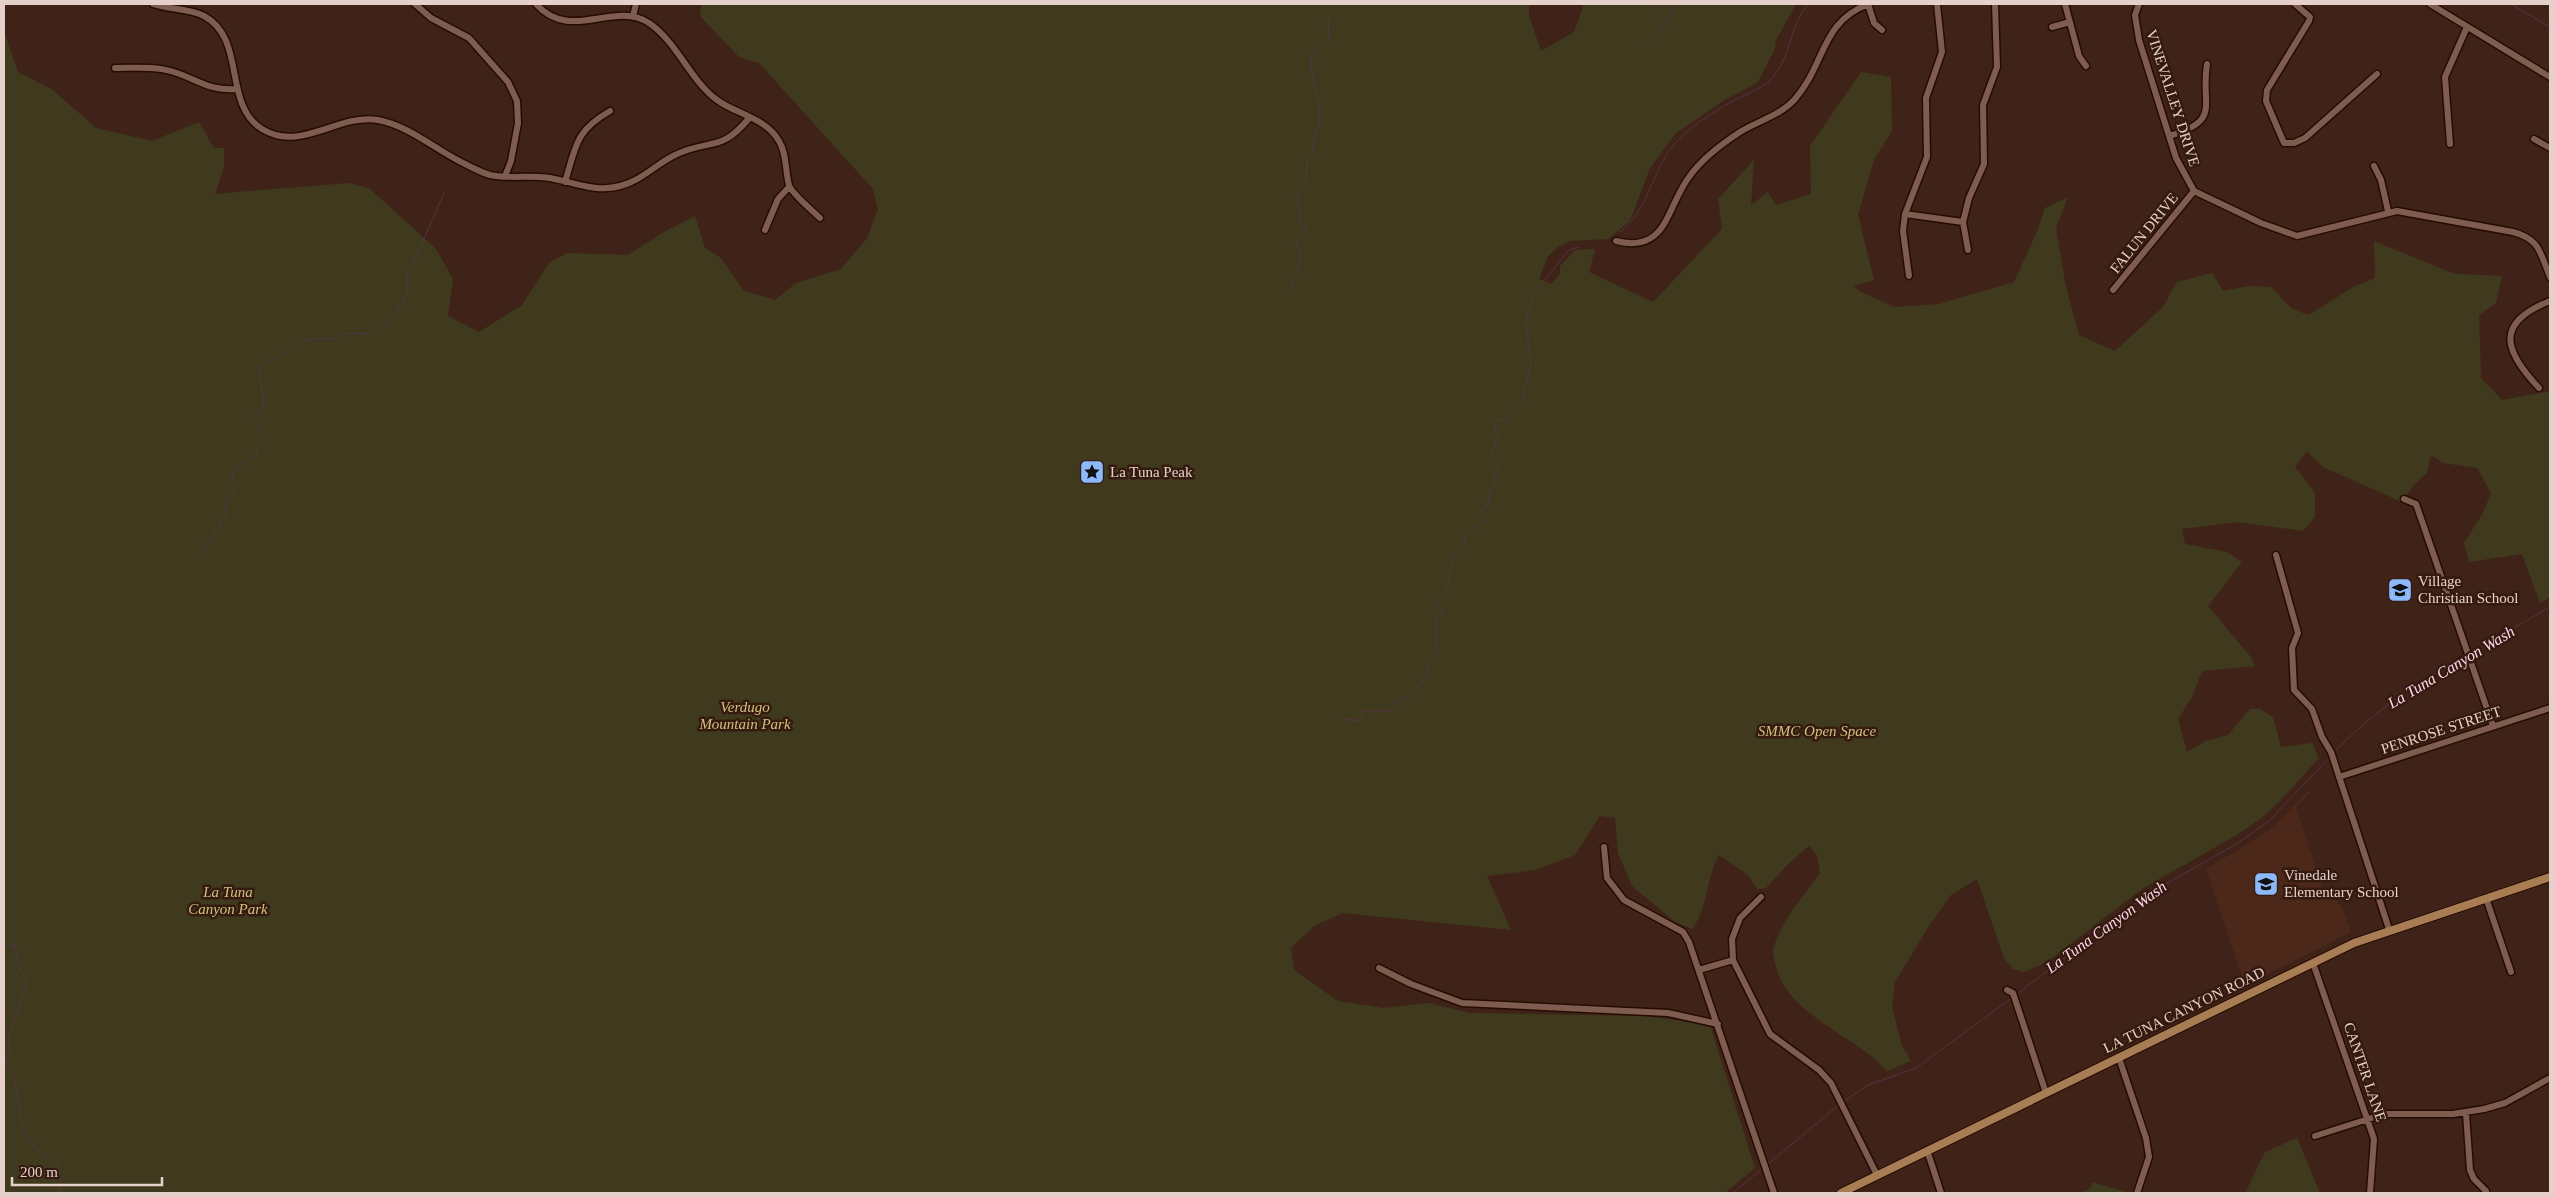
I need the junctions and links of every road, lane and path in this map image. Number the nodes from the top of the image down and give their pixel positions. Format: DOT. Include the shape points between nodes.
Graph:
graph roads {
  1 [pos="153,4"];
  2 [pos="415,4"];
  3 [pos="536,4"];
  4 [pos="636,4"];
  5 [pos="1869,4"];
  6 [pos="1937,4"];
  7 [pos="1995,4"];
  8 [pos="2065,4"];
  9 [pos="2139,4"];
  10 [pos="2295,4"];
  11 [pos="2430,4"];
  12 [pos="633,16"];
  13 [pos="2070,22"];
  14 [pos="2052,27"];
  15 [pos="2468,27"];
  16 [pos="1882,30"];
  17 [pos="2207,64"];
  18 [pos="2086,66"];
  19 [pos="115,68"];
  20 [pos="2377,74"];
  21 [pos="2550,78"];
  22 [pos="237,89"];
  23 [pos="610,111"];
  24 [pos="750,117"];
  25 [pos="2169,136"];
  26 [pos="2534,140"];
  27 [pos="2450,144"];
  28 [pos="2550,148"];
  29 [pos="2374,166"];
  30 [pos="505,176"];
  31 [pos="565,182"];
  32 [pos="789,188"];
  33 [pos="2194,191"];
  34 [pos="2388,211"];
  35 [pos="1905,214"];
  36 [pos="820,218"];
  37 [pos="1962,222"];
  38 [pos="765,230"];
  39 [pos="1616,241"];
  40 [pos="1968,250"];
  41 [pos="1908,276"];
  42 [pos="2550,277"];
  43 [pos="2114,290"];
  44 [pos="2550,301"];
  45 [pos="2539,388"];
  46 [pos="2404,499"];
  47 [pos="2276,555"];
  48 [pos="2550,708"];
  49 [pos="2493,726"];
  50 [pos="2339,777"];
  51 [pos="1604,847"];
  52 [pos="2550,877"];
  53 [pos="1761,897"];
  54 [pos="2486,898"];
  55 [pos="2389,929"];
  56 [pos="1733,960"];
  57 [pos="2313,963"];
  58 [pos="1379,968"];
  59 [pos="1699,970"];
  60 [pos="2512,972"];
  61 [pos="2012,994"];
  62 [pos="1718,1024"];
  63 [pos="2119,1058"];
  64 [pos="2550,1078"];
  65 [pos="2046,1093"];
  66 [pos="2466,1113"];
  67 [pos="2368,1118"];
  68 [pos="2314,1136"];
  69 [pos="1928,1150"];
  70 [pos="1877,1175"];
  71 [pos="2486,1191"];
  72 [pos="1774,1193"];
  73 [pos="1841,1193"];
  74 [pos="1940,1193"];
  75 [pos="2137,1193"];
  76 [pos="2370,1193"];
  1 -- 22 [label="street" via="191,11 206,17 219,28 228,44"];
  2 -- 30 [label="street" via="431,18 469,38 508,82 517,102 518,123"];
  3 -- 12 [label="street" via="551,16 568,22"];
  4 -- 12 [label="street"];
  5 -- 16 [label="street" via="1874,23"];
  5 -- 39 [label="street" via="1852,11 1831,32 1808,82 1793,101 1739,133 1689,177 1654,236 1642,244"];
  6 -- 35 [label="street" via="1942,52 1926,98 1927,157"];
  7 -- 37 [label="street" via="1997,67 1982,105 1984,164 1968,198"];
  8 -- 13 [label="street"];
  9 -- 25 [label="street, VINEVALLEY DRIVE" via="2135,15 2139,40"];
  10 -- 20 [label="street" via="2310,17 2309,21 2267,90 2266,102 2284,143 2305,138"];
  11 -- 15 [label="street"];
  12 -- 24 [label="street" via="661,34 717,100"];
  13 -- 14 [label="street"];
  13 -- 18 [label="street" via="2079,56"];
  15 -- 21 [label="street"];
  15 -- 27 [label="street" via="2445,77"];
  17 -- 25 [label="street" via="2207,110 2203,120 2190,130"];
  19 -- 22 [label="street" via="148,67 174,72 218,90"];
  22 -- 30 [label="street" via="246,114 262,129 282,137 303,137 352,120 378,120 405,129 489,175"];
  23 -- 31 [label="street" via="584,130 576,143"];
  24 -- 31 [label="street" via="726,140 678,153 632,183 606,189"];
  24 -- 32 [label="street" via="766,127 780,142"];
  25 -- 33 [label="street, VINEVALLEY DRIVE" via="2182,173"];
  26 -- 28 [label="street"];
  29 -- 34 [label="street" via="2381,180"];
  30 -- 31 [label="street"];
  32 -- 36 [label="street"];
  32 -- 38 [label="street" via="778,199"];
  33 -- 34 [label="street" via="2270,227 2297,236"];
  33 -- 43 [label="street, FALUN DRIVE"];
  34 -- 42 [label="street" via="2528,236 2536,244"];
  35 -- 37 [label="street"];
  35 -- 41 [label="street" via="1903,230"];
  37 -- 40 [label="street"];
  44 -- 45 [label="street" via="2520,317 2512,328 2510,342 2512,355"];
  46 -- 49 [label="street" via="2416,504"];
  47 -- 50 [label="street" via="2298,633 2292,648 2294,690 2312,709"];
  48 -- 49 [label="street, PENROSE STREET"];
  49 -- 50 [label="street, PENROSE STREET"];
  50 -- 55 [label="street"];
  51 -- 59 [label="street" via="1607,878 1624,900 1683,932"];
  52 -- 54 [label="main road, LA TUNA CANYON ROAD"];
  53 -- 56 [label="street" via="1740,918 1732,938"];
  54 -- 55 [label="main road, LA TUNA CANYON ROAD"];
  54 -- 60 [label="street"];
  55 -- 57 [label="main road, LA TUNA CANYON ROAD"];
  56 -- 59 [label="street"];
  56 -- 70 [label="street" via="1770,1034 1822,1074 1841,1103"];
  57 -- 63 [label="main road, LA TUNA CANYON ROAD"];
  57 -- 67 [label="street, CANTER LANE"];
  58 -- 62 [label="street" via="1462,1003 1668,1013"];
  59 -- 62 [label="street"];
  61 -- 65 [label="street"];
  62 -- 72 [label="street"];
  63 -- 65 [label="main road, LA TUNA CANYON ROAD"];
  63 -- 75 [label="street" via="2146,1138 2149,1157"];
  64 -- 66 [label="street" via="2504,1103"];
  65 -- 69 [label="main road, LA TUNA CANYON ROAD"];
  66 -- 67 [label="street" via="2398,1112"];
  66 -- 71 [label="street" via="2470,1170"];
  67 -- 68 [label="street"];
  67 -- 76 [label="street, CANTER LANE" via="2375,1146"];
  69 -- 70 [label="main road, LA TUNA CANYON ROAD"];
  69 -- 74 [label="street"];
  70 -- 73 [label="main road, LA TUNA CANYON ROAD"];
}
